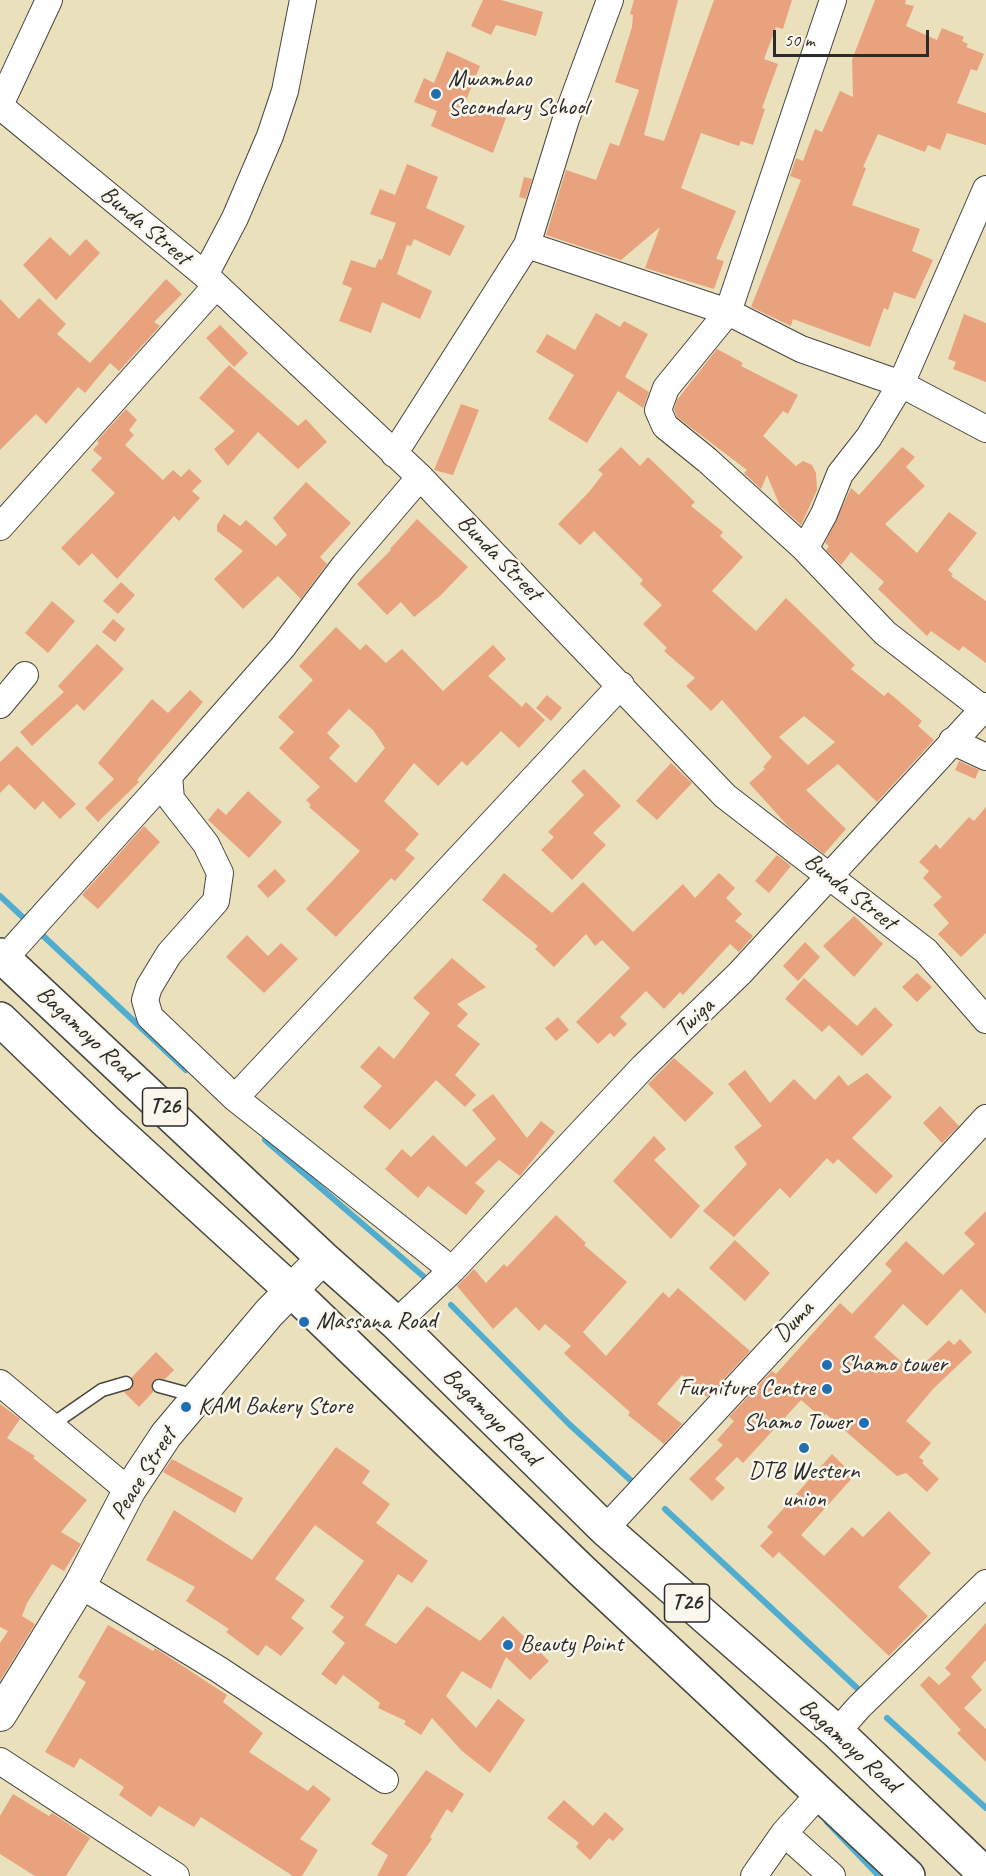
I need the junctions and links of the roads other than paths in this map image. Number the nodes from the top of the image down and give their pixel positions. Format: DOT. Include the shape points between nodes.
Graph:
graph roads {
  1 [pos="49,0"];
  2 [pos="303,0"];
  3 [pos="610,0"];
  4 [pos="833,0"];
  5 [pos="0,105"];
  6 [pos="986,189"];
  7 [pos="527,245"];
  8 [pos="210,281"];
  9 [pos="728,312"];
  10 [pos="901,384"];
  11 [pos="986,429"];
  12 [pos="394,454"];
  13 [pos="420,477"];
  14 [pos="0,527"];
  15 [pos="805,549"];
  16 [pos="25,675"];
  17 [pos="621,685"];
  18 [pos="0,705"];
  19 [pos="984,707"];
  20 [pos="952,741"];
  21 [pos="986,757"];
  22 [pos="169,776"];
  23 [pos="830,875"];
  24 [pos="2,957"];
  25 [pos="0,1019"];
  26 [pos="986,1020"];
  27 [pos="235,1098"];
  28 [pos="986,1118"];
  29 [pos="323,1258"];
  30 [pos="452,1270"];
  31 [pos="291,1290"];
  32 [pos="396,1323"];
  33 [pos="0,1383"];
  34 [pos="126,1383"];
  35 [pos="159,1386"];
  36 [pos="197,1396"];
  37 [pos="50,1426"];
  38 [pos="129,1491"];
  39 [pos="605,1529"];
  40 [pos="986,1583"];
  41 [pos="80,1585"];
  42 [pos="0,1715"];
  43 [pos="837,1732"];
  44 [pos="0,1761"];
  45 [pos="385,1780"];
  46 [pos="820,1793"];
  47 [pos="784,1833"];
  48 [pos="986,1875"];
  49 [pos="176,1876"];
  50 [pos="754,1876"];
  51 [pos="832,1876"];
  52 [pos="908,1876"];
  1 -- 5 [label="street"];
  2 -- 8 [label="street" via="285,91"];
  3 -- 7 [label="street" via="566,119"];
  4 -- 9 [label="street"];
  5 -- 8 [label="street, Bunda Street"];
  6 -- 10 [label="street"];
  7 -- 9 [label="street"];
  7 -- 12 [label="street"];
  8 -- 12 [label="street, Bunda Street"];
  8 -- 14 [label="street"];
  9 -- 10 [label="street" via="801,349"];
  9 -- 15 [label="street" via="666,388 658,410 665,426"];
  10 -- 11 [label="street"];
  10 -- 15 [label="street" via="869,437 840,474"];
  12 -- 13 [label="street, Bunda Street"];
  13 -- 17 [label="street, Bunda Street"];
  13 -- 22 [label="street" via="344,566 282,648"];
  15 -- 19 [label="street" via="885,633"];
  16 -- 18 [label="street"];
  17 -- 23 [label="street, Bunda Street" via="725,796"];
  17 -- 27 [label="street"];
  19 -- 20 [label="street, Twiga"];
  20 -- 21 [label="street"];
  20 -- 23 [label="street, Twiga"];
  22 -- 24 [label="street"];
  22 -- 27 [label="street" via="171,799 206,844 220,873 216,901 169,954 145,1000 150,1017"];
  23 -- 26 [label="street, Bunda Street" via="926,951"];
  23 -- 30 [label="street, Twiga"];
  24 -- 29 [label="highway, Bagamoyo Road / T26"];
  25 -- 31 [label="highway, Bagamoyo Road / T26"];
  27 -- 30 [label="street"];
  28 -- 39 [label="street, Duma"];
  29 -- 31 [label="street, Peace Street"];
  29 -- 32 [label="highway, Bagamoyo Road / T26"];
  30 -- 32 [label="street, Twiga"];
  31 -- 36 [label="street, Peace Street"];
  31 -- 46 [label="highway, Bagamoyo Road / T26" via="581,1570"];
  32 -- 39 [label="highway, Bagamoyo Road / T26"];
  33 -- 37 [label="street"];
  34 -- 37 [label="lane" via="102,1390"];
  35 -- 36 [label="lane"];
  36 -- 38 [label="street, Peace Street"];
  37 -- 38 [label="street"];
  38 -- 41 [label="street, Peace Street"];
  39 -- 43 [label="highway, Bagamoyo Road / T26"];
  40 -- 43 [label="street"];
  41 -- 42 [label="street, Peace Street"];
  41 -- 45 [label="street" via="218,1669"];
  43 -- 48 [label="highway, Bagamoyo Road / T26"];
  44 -- 49 [label="street"];
  46 -- 47 [label="street"];
  46 -- 52 [label="highway, Bagamoyo Road / T26"];
  47 -- 50 [label="street"];
  47 -- 51 [label="street"];
}
